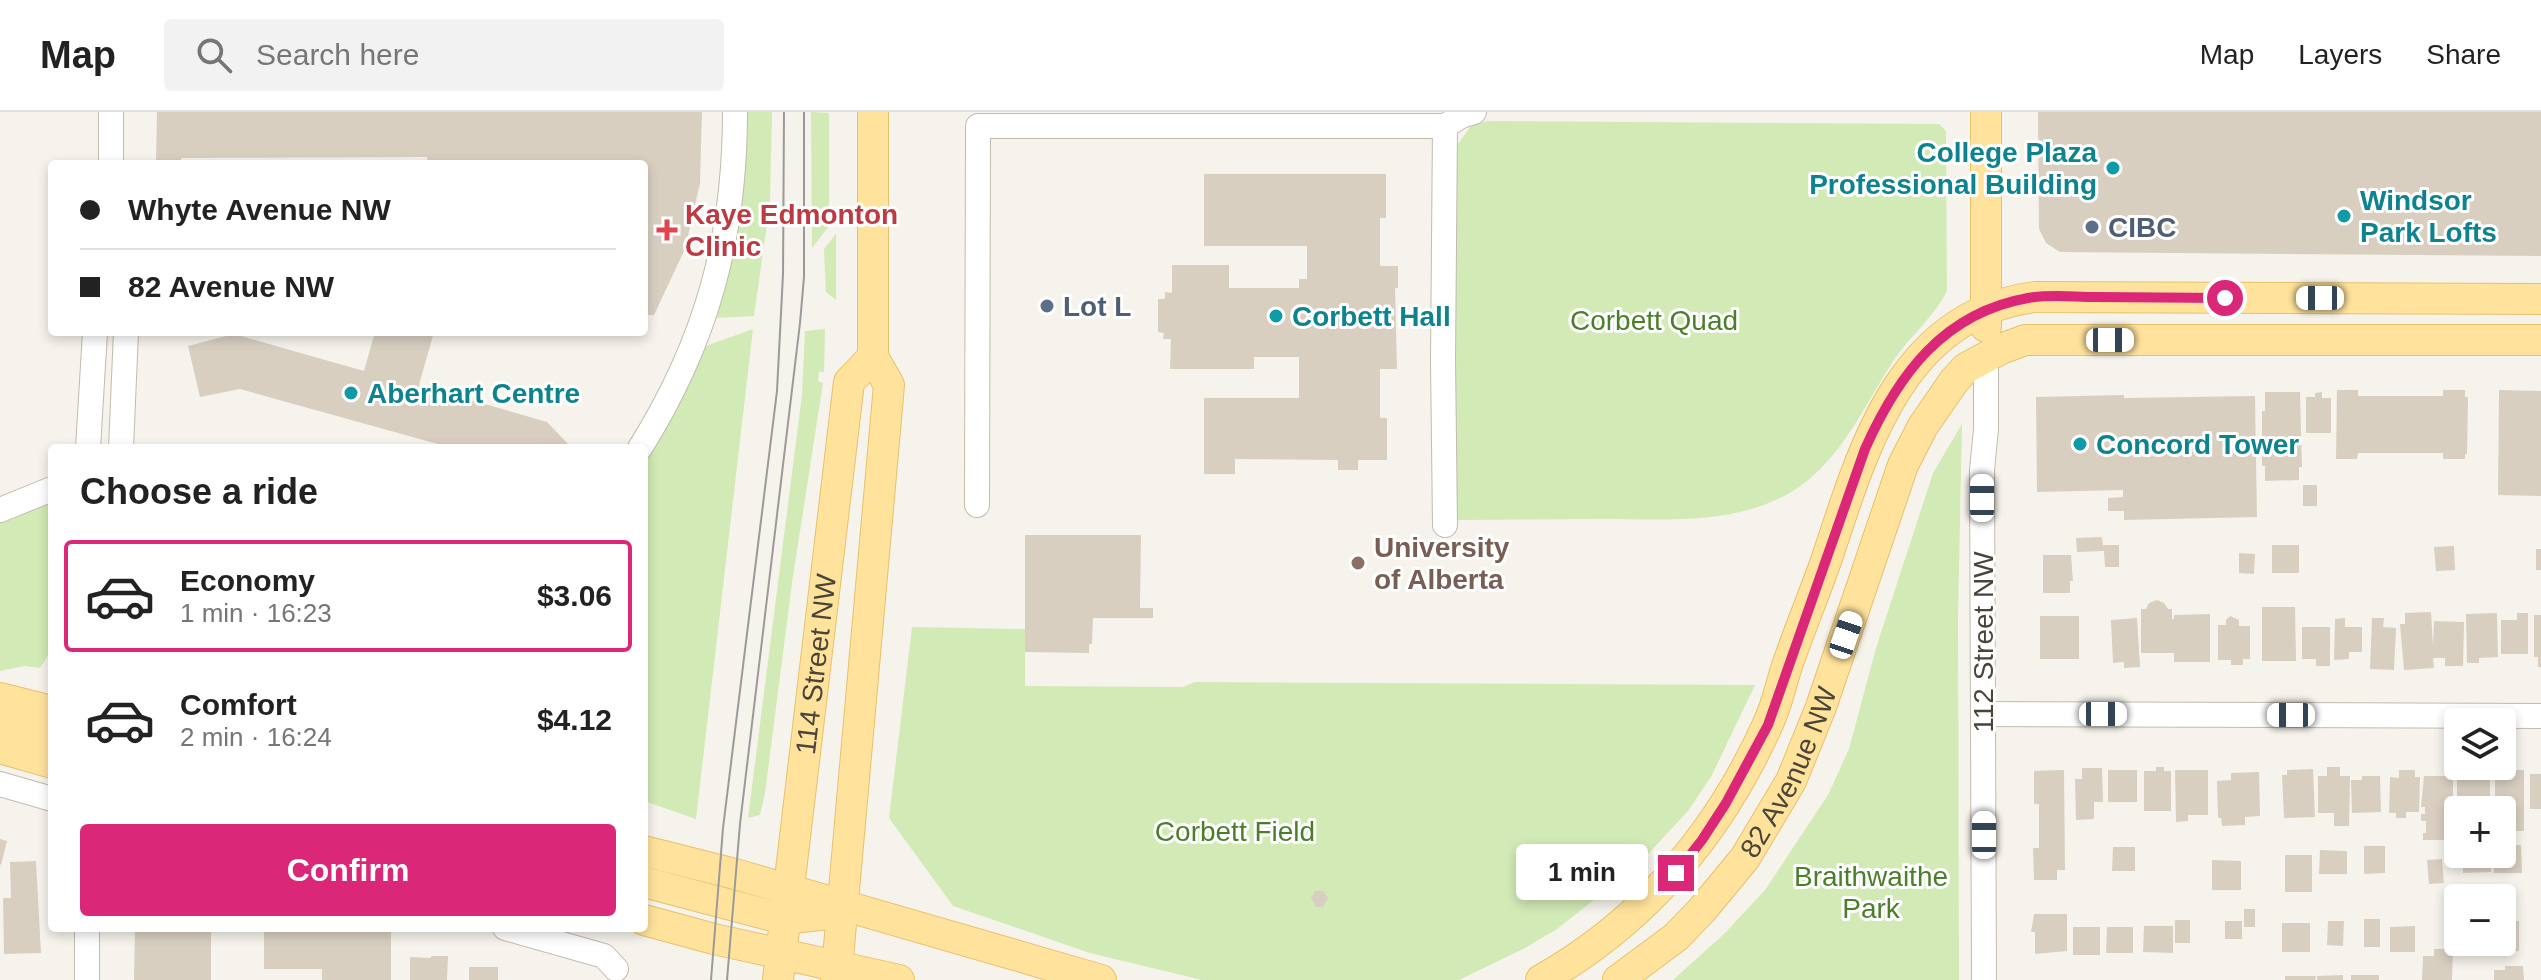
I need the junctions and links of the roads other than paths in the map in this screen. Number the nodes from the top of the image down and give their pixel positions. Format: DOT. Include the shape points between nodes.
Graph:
graph roads {
  1 [pos="111,112"];
  2 [pos="735,112"];
  3 [pos="873,112"];
  4 [pos="1474,112"];
  5 [pos="1986,112"];
  6 [pos="1445,126"];
  7 [pos="111,160"];
  8 [pos="2541,299"];
  9 [pos="1986,311"];
  10 [pos="95,336"];
  11 [pos="126,336"];
  12 [pos="2541,340"];
  13 [pos="873,357"];
  14 [pos="1986,357"];
  15 [pos="88,444"];
  16 [pos="121,444"];
  17 [pos="642,444"];
  18 [pos="48,491"];
  19 [pos="977,505"];
  20 [pos="0,510"];
  21 [pos="1445,525"];
  22 [pos="0,698"];
  23 [pos="48,710"];
  24 [pos="1983,714"];
  25 [pos="2541,716"];
  26 [pos="0,724"];
  27 [pos="48,733"];
  28 [pos="0,748"];
  29 [pos="48,762"];
  30 [pos="0,784"];
  31 [pos="48,798"];
  32 [pos="648,852"];
  33 [pos="648,883"];
  34 [pos="788,889"];
  35 [pos="843,905"];
  36 [pos="784,919"];
  37 [pos="648,921"];
  38 [pos="87,932"];
  39 [pos="519,932"];
  40 [pos="778,966"];
  41 [pos="616,969"];
  42 [pos="836,973"];
  43 [pos="87,980"];
  44 [pos="899,980"];
  45 [pos="1101,980"];
  46 [pos="1541,980"];
  47 [pos="1618,980"];
  48 [pos="1984,980"];
  1 -- 7 [label="street"];
  2 -- 17 [label="street" via="733,188 710,298 668,400"];
  3 -- 13 [label="main road, 114 Street NW"];
  4 -- 6 [label="street"];
  5 -- 9 [label="main road, 112 Street NW"];
  6 -- 19 [label="street" via="978,126"];
  6 -- 21 [label="street"];
  8 -- 9 [label="main road, 82 Avenue NW" via="2035,297"];
  9 -- 14 [label="main road, 112 Street NW"];
  9 -- 46 [label="main road, 82 Avenue NW" via="1937,341 1907,371 1881,414 1768,725 1702,840 1676,873 1613,930"];
  10 -- 15 [label="street"];
  11 -- 16 [label="street"];
  12 -- 14 [label="main road, 82 Avenue NW" via="2025,340"];
  13 -- 34 [label="main road, 114 Street NW" via="849,382"];
  13 -- 35 [label="main road, 114 Street NW" via="889,385"];
  14 -- 24 [label="street, 112 Street NW"];
  14 -- 47 [label="main road, 82 Avenue NW" via="1954,381 1903,465 1791,781 1745,858 1702,910 1676,937"];
  18 -- 20 [label="street"];
  22 -- 23 [label="main road"];
  24 -- 25 [label="street"];
  24 -- 48 [label="street, 112 Street NW"];
  26 -- 27 [label="main road"];
  28 -- 29 [label="main road"];
  30 -- 31 [label="street"];
  32 -- 34 [label="main road"];
  33 -- 36 [label="main road"];
  34 -- 35 [label="main road"];
  34 -- 36 [label="main road, 114 Street NW"];
  35 -- 36 [label="main road" via="828,914"];
  35 -- 42 [label="main road, 114 Street NW"];
  35 -- 45 [label="main road"];
  36 -- 40 [label="main road, 114 Street NW"];
  37 -- 40 [label="main road"];
  38 -- 43 [label="street"];
  39 -- 41 [label="street" via="604,956"];
  40 -- 42 [label="main road"];
  42 -- 44 [label="main road"];
}
